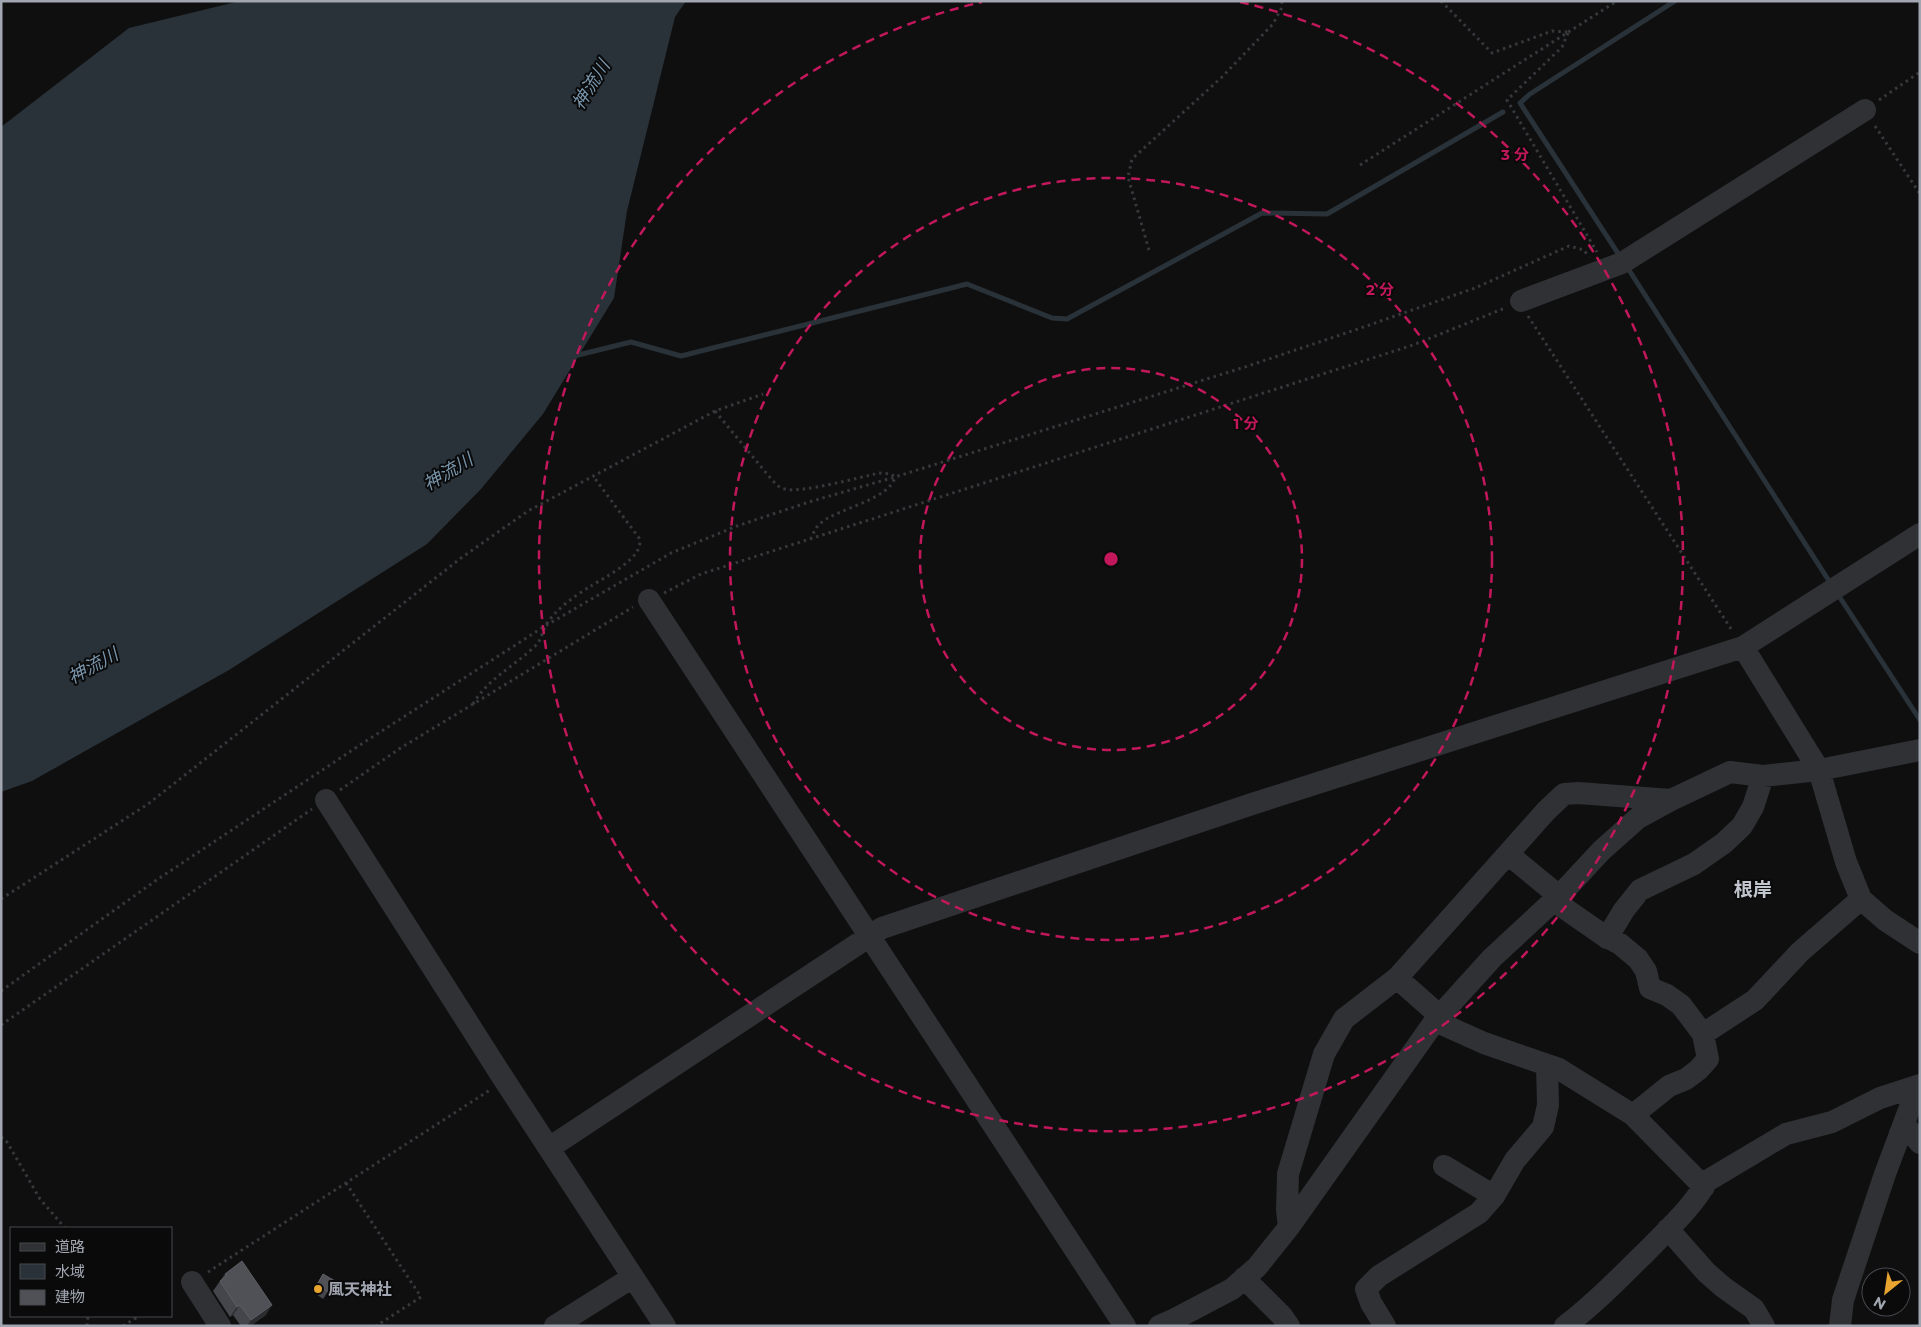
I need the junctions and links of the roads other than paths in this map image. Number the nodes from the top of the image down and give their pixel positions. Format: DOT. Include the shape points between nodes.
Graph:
graph roads {
  1 [pos="1864,110"];
  2 [pos="1521,301"];
  3 [pos="1920,534"];
  4 [pos="650,600"];
  5 [pos="1743,647"];
  6 [pos="1920,750"];
  7 [pos="1819,770"];
  8 [pos="1763,776"];
  9 [pos="326,800"];
  10 [pos="1671,800"];
  11 [pos="1508,854"];
  12 [pos="1557,898"];
  13 [pos="1860,900"];
  14 [pos="869,936"];
  15 [pos="1608,938"];
  16 [pos="1920,942"];
  17 [pos="1397,978"];
  18 [pos="1438,1018"];
  19 [pos="1703,1034"];
  20 [pos="1548,1065"];
  21 [pos="1920,1086"];
  22 [pos="1632,1115"];
  23 [pos="1910,1138"];
  24 [pos="549,1148"];
  25 [pos="1444,1166"];
  26 [pos="1704,1187"];
  27 [pos="1494,1196"];
  28 [pos="1289,1227"];
  29 [pos="1668,1229"];
  30 [pos="633,1277"];
  31 [pos="1244,1278"];
  32 [pos="192,1282"];
  33 [pos="220,1326"];
  34 [pos="554,1326"];
  35 [pos="665,1326"];
  36 [pos="1125,1326"];
  37 [pos="1159,1326"];
  38 [pos="1289,1326"];
  39 [pos="1385,1326"];
  40 [pos="1565,1326"];
  41 [pos="1764,1326"];
  42 [pos="1840,1326"];
  1 -- 2 [label="street" via="1622,263 1599,264"];
  3 -- 5 [label="street"];
  4 -- 14 [label="street"];
  5 -- 7 [label="street"];
  5 -- 14 [label="street" via="891,924"];
  6 -- 7 [label="street"];
  7 -- 8 [label="street"];
  7 -- 13 [label="street"];
  8 -- 10 [label="street" via="1730,772"];
  8 -- 15 [label="street" via="1742,826 1694,864 1640,890"];
  9 -- 24 [label="street"];
  10 -- 11 [label="street" via="1564,794"];
  10 -- 12 [label="street" via="1638,818 1602,850"];
  11 -- 12 [label="street"];
  11 -- 17 [label="street"];
  12 -- 15 [label="street"];
  12 -- 18 [label="street" via="1492,958"];
  13 -- 16 [label="street"];
  13 -- 19 [label="street" via="1800,952 1755,1000"];
  14 -- 24 [label="street"];
  14 -- 36 [label="street"];
  15 -- 19 [label="street" via="1638,959 1646,971 1650,988 1681,1005"];
  17 -- 18 [label="street"];
  17 -- 28 [label="street" via="1344,1019 1324,1054 1288,1174"];
  18 -- 20 [label="street" via="1484,1043"];
  18 -- 28 [label="street"];
  19 -- 22 [label="street" via="1708,1059 1686,1079 1669,1086"];
  20 -- 22 [label="street"];
  20 -- 27 [label="street" via="1548,1105 1543,1127 1515,1160"];
  21 -- 23 [label="street" via="1916,1090"];
  21 -- 26 [label="street" via="1880,1098 1832,1122 1786,1134 1707,1182"];
  22 -- 26 [label="street"];
  23 -- 42 [label="street" via="1842,1300"];
  24 -- 30 [label="street"];
  25 -- 27 [label="street"];
  26 -- 29 [label="street"];
  27 -- 39 [label="street" via="1479,1213 1379,1276 1366,1289"];
  28 -- 31 [label="street"];
  29 -- 40 [label="street" via="1585,1311"];
  29 -- 41 [label="street" via="1711,1277 1754,1309"];
  30 -- 34 [label="street"];
  30 -- 35 [label="street"];
  31 -- 37 [label="street" via="1232,1289"];
  31 -- 38 [label="street"];
  32 -- 33 [label="street"];
}
